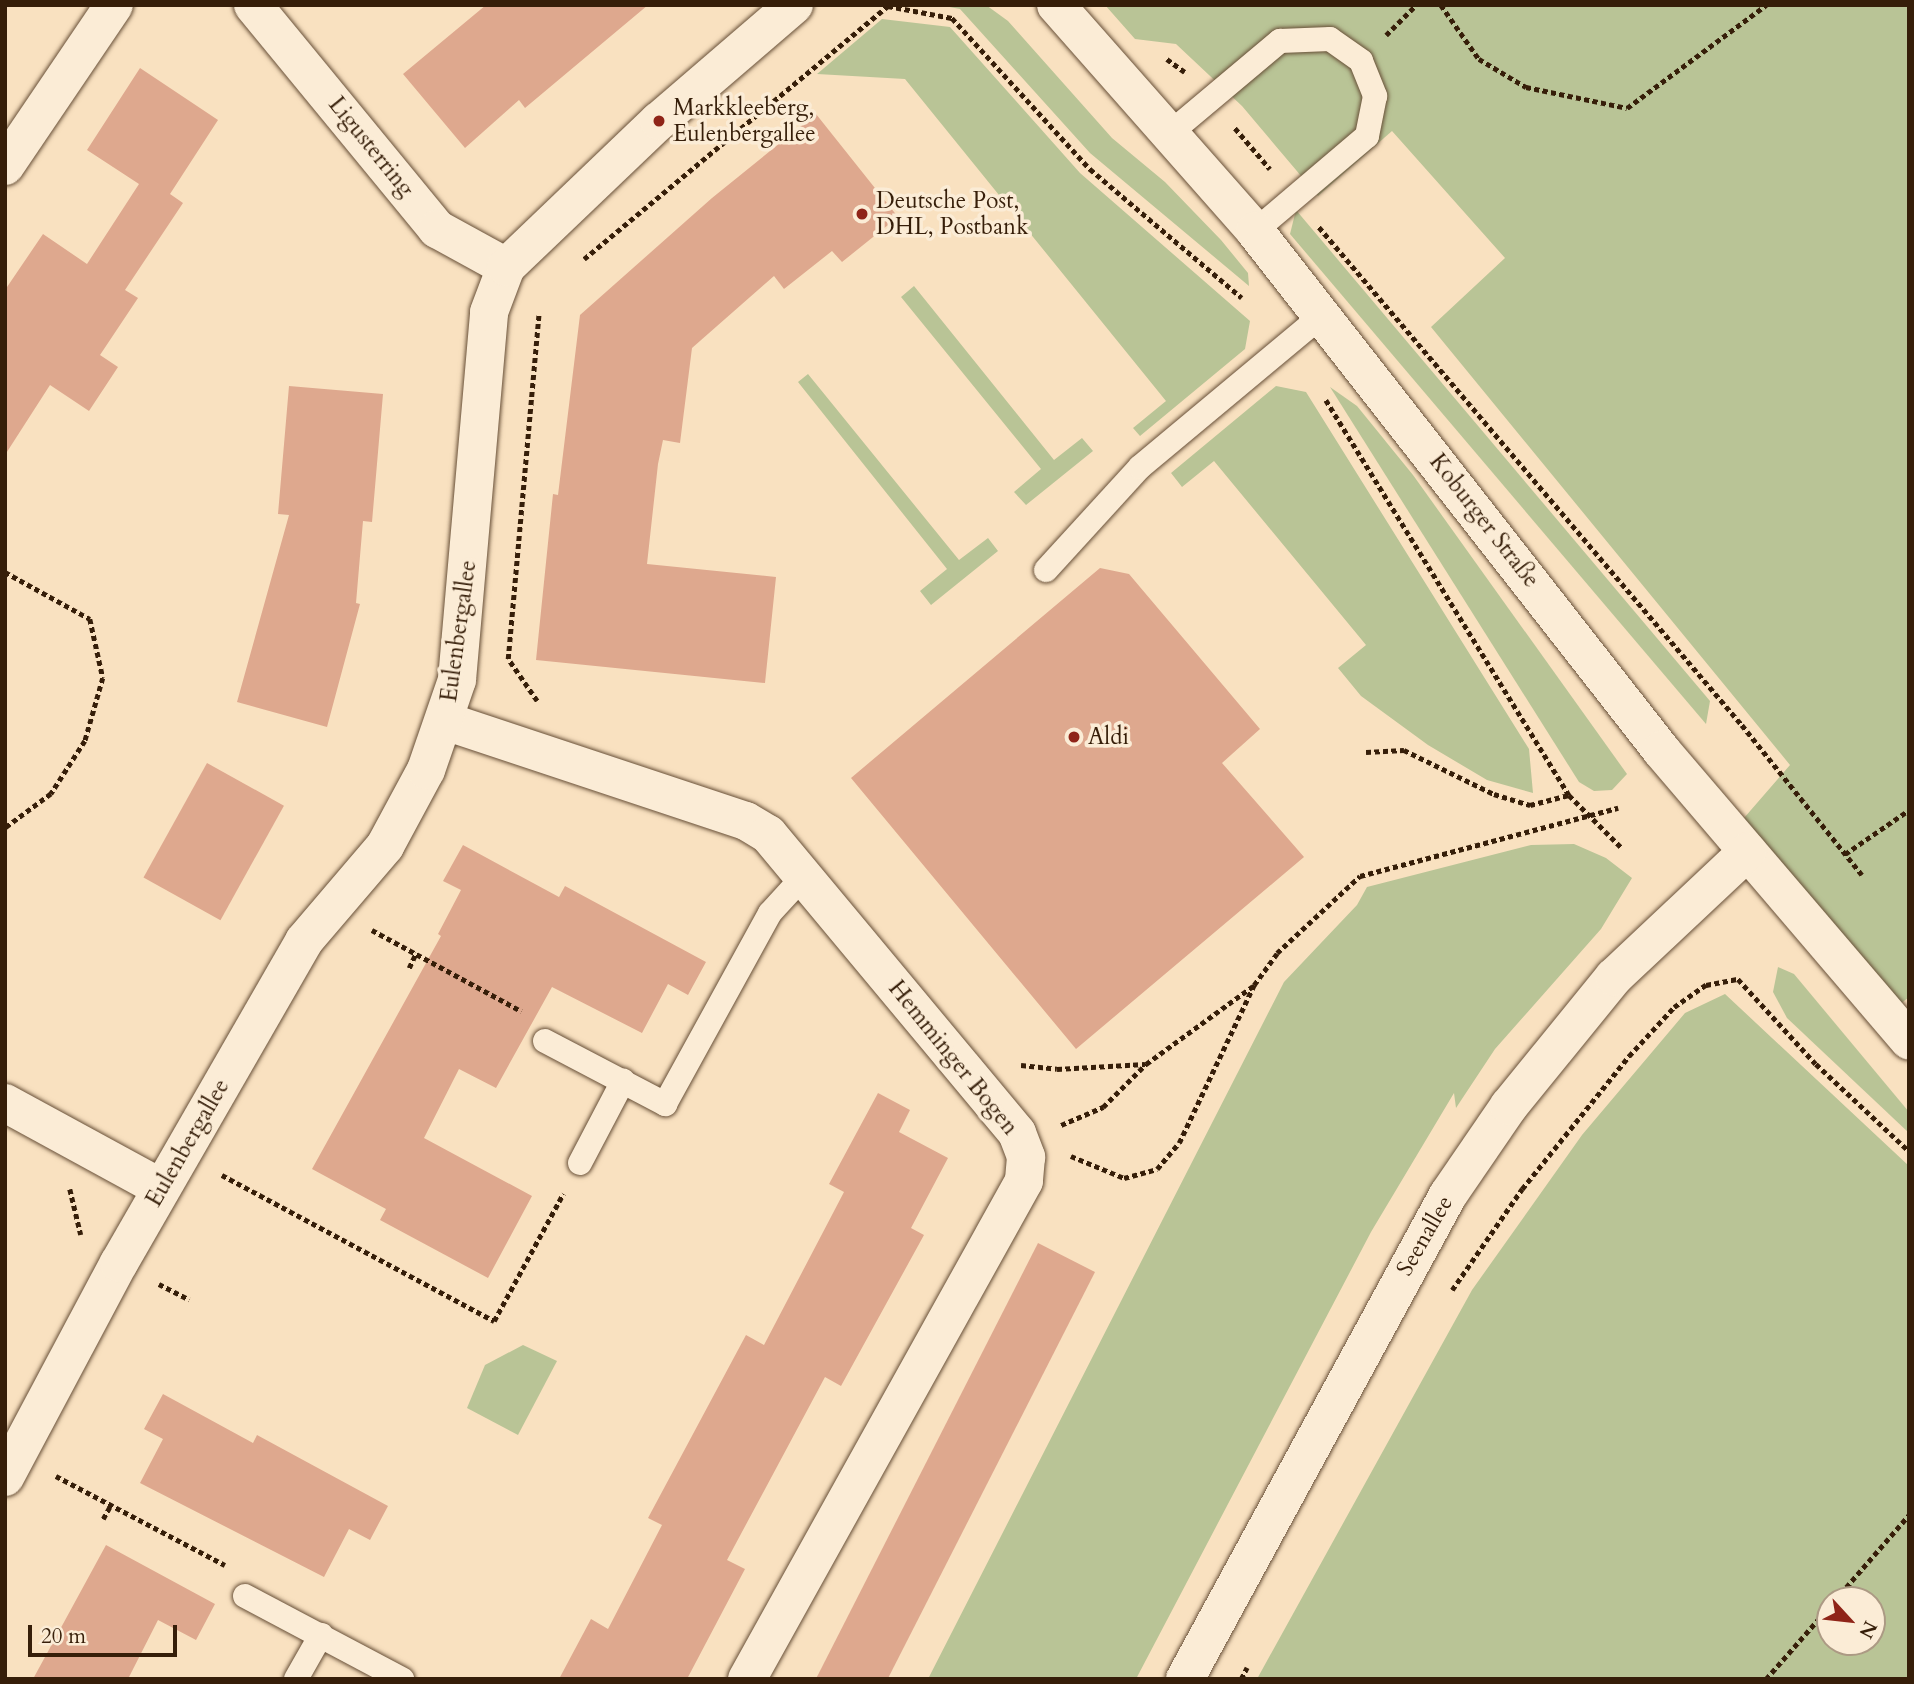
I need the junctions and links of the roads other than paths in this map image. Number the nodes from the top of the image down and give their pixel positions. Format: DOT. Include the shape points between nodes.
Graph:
graph roads {
  1 [pos="114,5"];
  2 [pos="253,5"];
  3 [pos="794,5"];
  4 [pos="1056,5"];
  5 [pos="1169,134"];
  6 [pos="5,166"];
  7 [pos="1255,231"];
  8 [pos="506,267"];
  9 [pos="1321,316"];
  10 [pos="1046,570"];
  11 [pos="445,721"];
  12 [pos="1747,852"];
  13 [pos="803,877"];
  14 [pos="1909,1040"];
  15 [pos="545,1041"];
  16 [pos="623,1081"];
  17 [pos="5,1103"];
  18 [pos="580,1163"];
  19 [pos="161,1188"];
  20 [pos="11,1466"];
  21 [pos="245,1596"];
  22 [pos="321,1636"];
  23 [pos="296,1679"];
  24 [pos="402,1679"];
  25 [pos="747,1679"];
  26 [pos="1185,1679"];
  1 -- 6 [label="street"];
  2 -- 8 [label="street, Ligusterring" via="437,229"];
  3 -- 8 [label="street, Eulenbergallee" via="659,121"];
  4 -- 5 [label="street, Koburger Straße"];
  5 -- 7 [label="street, Koburger Straße"];
  5 -- 7 [label="lane" via="1280,41 1330,39 1361,61 1375,96 1367,136"];
  7 -- 9 [label="street, Koburger Straße"];
  8 -- 11 [label="street, Eulenbergallee" via="489,312 460,647"];
  9 -- 10 [label="lane" via="1140,467"];
  9 -- 12 [label="street, Koburger Straße" via="1661,750"];
  11 -- 13 [label="street, Hemminger Bogen" via="746,821 768,834"];
  11 -- 19 [label="street, Eulenbergallee" via="426,770 385,846 304,941"];
  12 -- 14 [label="street, Koburger Straße"];
  12 -- 26 [label="street, Seenallee" via="1614,977 1509,1106 1448,1195"];
  13 -- 16 [label="lane" via="770,912 665,1104"];
  13 -- 25 [label="street, Hemminger Bogen" via="1017,1133 1026,1157 1024,1181"];
  15 -- 16 [label="lane"];
  16 -- 18 [label="lane"];
  17 -- 19 [label="street"];
  19 -- 20 [label="street, Eulenbergallee"];
  21 -- 22 [label="lane"];
  22 -- 23 [label="lane"];
  22 -- 24 [label="lane"];
}
